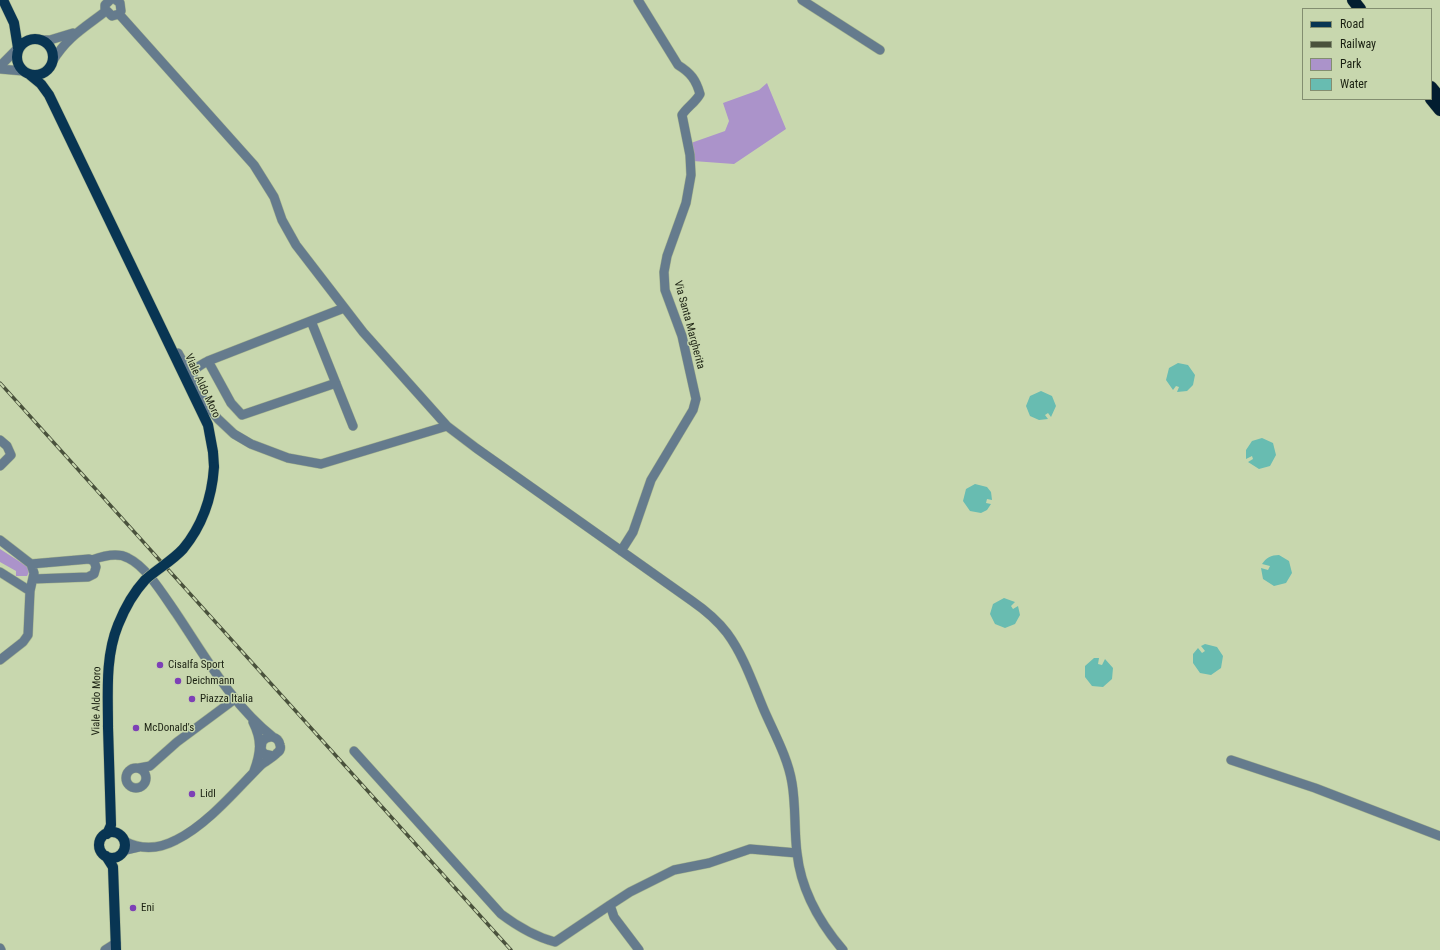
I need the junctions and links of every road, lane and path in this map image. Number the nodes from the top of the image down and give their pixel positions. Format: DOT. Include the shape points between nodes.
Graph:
graph roads {
  1 [pos="3,0"];
  2 [pos="638,0"];
  3 [pos="802,0"];
  4 [pos="1353,0"];
  5 [pos="1363,0"];
  6 [pos="112,2"];
  7 [pos="1359,8"];
  8 [pos="1369,8"];
  9 [pos="118,14"];
  10 [pos="14,23"];
  11 [pos="75,33"];
  12 [pos="29,39"];
  13 [pos="42,40"];
  14 [pos="18,48"];
  15 [pos="880,50"];
  16 [pos="51,65"];
  17 [pos="0,68"];
  18 [pos="26,73"];
  19 [pos="1432,88"];
  20 [pos="48,95"];
  21 [pos="1440,98"];
  22 [pos="1432,100"];
  23 [pos="1440,110"];
  24 [pos="344,308"];
  25 [pos="311,321"];
  26 [pos="171,347"];
  27 [pos="182,359"];
  28 [pos="208,361"];
  29 [pos="192,379"];
  30 [pos="336,383"];
  31 [pos="353,426"];
  32 [pos="448,426"];
  33 [pos="0,440"];
  34 [pos="0,466"];
  35 [pos="0,540"];
  36 [pos="621,550"];
  37 [pos="92,560"];
  38 [pos="31,564"];
  39 [pos="0,572"];
  40 [pos="33,579"];
  41 [pos="30,591"];
  42 [pos="0,660"];
  43 [pos="235,699"];
  44 [pos="250,717"];
  45 [pos="273,737"];
  46 [pos="261,745"];
  47 [pos="354,751"];
  48 [pos="273,756"];
  49 [pos="1231,760"];
  50 [pos="150,766"];
  51 [pos="139,768"];
  52 [pos="253,774"];
  53 [pos="146,777"];
  54 [pos="111,831"];
  55 [pos="1440,836"];
  56 [pos="124,841"];
  57 [pos="140,847"];
  58 [pos="797,853"];
  59 [pos="120,855"];
  60 [pos="106,856"];
  61 [pos="113,867"];
  62 [pos="610,905"];
  63 [pos="116,946"];
  64 [pos="104,950"];
  65 [pos="639,950"];
  66 [pos="843,950"];
  1 -- 10 [label="main road"];
  2 -- 36 [label="street, Via Santa Margherita" via="678,65 689,72 696,82 700,94 696,102 682,115 690,155 690,175 686,203 667,256 664,272 665,290 682,336 696,399 693,410 651,480 632,532"];
  3 -- 15 [label="street"];
  4 -- 7 [label="highway"];
  5 -- 8 [label="highway"];
  6 -- 9 [label="street" via="122,7"];
  6 -- 9 [label="street" via="112,16"];
  6 -- 11 [label="street"];
  9 -- 24 [label="street" via="254,164 274,197 288,232"];
  10 -- 12 [label="main road"];
  10 -- 14 [label="main road"];
  11 -- 13 [label="street"];
  11 -- 16 [label="street" via="62,46"];
  12 -- 13 [label="main road"];
  12 -- 14 [label="main road"];
  13 -- 16 [label="main road" via="51,49"];
  14 -- 17 [label="street"];
  14 -- 18 [label="main road" via="16,60"];
  16 -- 18 [label="main road" via="44,73"];
  16 -- 20 [label="main road, Viale Aldo Moro" via="46,82"];
  17 -- 18 [label="street"];
  18 -- 20 [label="main road, Viale Aldo Moro" via="41,84"];
  19 -- 21 [label="highway"];
  20 -- 26 [label="main road, Viale Aldo Moro"];
  22 -- 23 [label="highway"];
  24 -- 25 [label="street"];
  24 -- 32 [label="street"];
  25 -- 28 [label="street"];
  25 -- 30 [label="street"];
  26 -- 27 [label="street" via="177,350"];
  26 -- 54 [label="main road, Viale Aldo Moro, bridge" via="208,425 214,467 207,505 198,527 183,549 145,581 118,624 111,647 108,673"];
  27 -- 28 [label="street" via="194,364"];
  27 -- 29 [label="street"];
  28 -- 29 [label="street" via="196,368"];
  28 -- 30 [label="street" via="231,403 242,416"];
  29 -- 32 [label="street" via="206,404 234,434 268,452 288,458 321,464"];
  30 -- 31 [label="street"];
  32 -- 36 [label="street"];
  33 -- 34 [label="street" via="7,446 11,455"];
  35 -- 38 [label="street"];
  36 -- 58 [label="street" via="711,616 739,653 785,758 792,782"];
  37 -- 38 [label="street"];
  37 -- 40 [label="street" via="96,563 95,570 88,577"];
  37 -- 43 [label="street" via="119,555 127,557 139,566 160,590"];
  38 -- 40 [label="street" via="34,570"];
  39 -- 41 [label="street"];
  40 -- 41 [label="street"];
  41 -- 42 [label="street" via="28,634 23,642"];
  43 -- 44 [label="street"];
  43 -- 50 [label="street" via="177,742"];
  44 -- 45 [label="street"];
  44 -- 46 [label="street"];
  45 -- 46 [label="street" via="267,738"];
  45 -- 48 [label="street" via="280,747 278,753"];
  46 -- 48 [label="street" via="264,754"];
  46 -- 52 [label="street"];
  47 -- 62 [label="street" via="501,914 512,922 555,942"];
  48 -- 52 [label="street"];
  49 -- 55 [label="street" via="1315,788"];
  50 -- 51 [label="street"];
  50 -- 53 [label="street"];
  51 -- 53 [label="street"];
  51 -- 53 [label="street" via="132,768 128,773 128,783 132,787 139,787 144,784"];
  52 -- 57 [label="street" via="192,831 160,847"];
  54 -- 56 [label="main road"];
  54 -- 60 [label="main road, Viale Aldo Moro" via="101,838 99,846"];
  56 -- 57 [label="street"];
  56 -- 59 [label="main road" via="125,845"];
  57 -- 59 [label="street" via="126,850"];
  58 -- 62 [label="street" via="750,849 709,863 674,870"];
  58 -- 66 [label="street" via="803,883 814,910"];
  59 -- 60 [label="main road" via="110,858"];
  59 -- 61 [label="main road"];
  60 -- 61 [label="main road, Viale Aldo Moro"];
  61 -- 63 [label="main road"];
  62 -- 65 [label="street" via="614,917"];
  63 -- 64 [label="street"];
}
